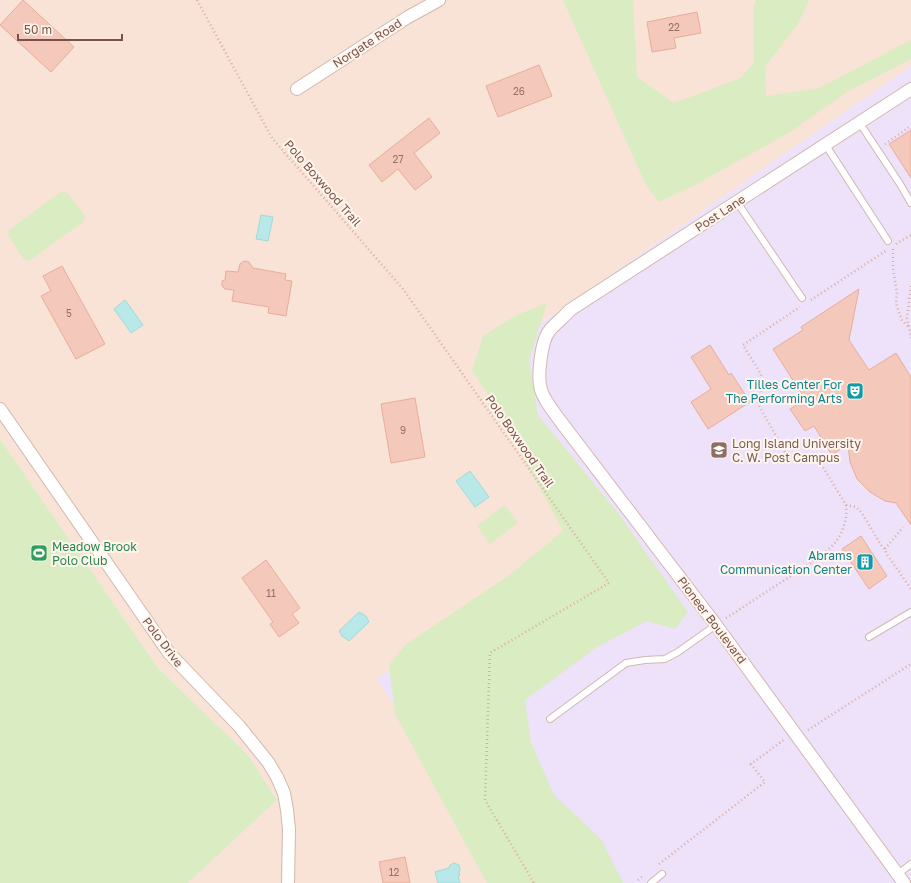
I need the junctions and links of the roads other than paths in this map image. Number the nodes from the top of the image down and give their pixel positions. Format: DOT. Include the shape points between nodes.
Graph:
graph roads {
  1 [pos="439,0"];
  2 [pos="911,88"];
  3 [pos="297,89"];
  4 [pos="859,122"];
  5 [pos="826,144"];
  6 [pos="737,202"];
  7 [pos="911,203"];
  8 [pos="888,241"];
  9 [pos="802,298"];
  10 [pos="542,351"];
  11 [pos="0,409"];
  12 [pos="911,612"];
  13 [pos="716,625"];
  14 [pos="869,637"];
  15 [pos="550,719"];
  16 [pos="911,864"];
  17 [pos="662,874"];
  18 [pos="901,878"];
  19 [pos="288,883"];
  20 [pos="651,883"];
  1 -- 3 [label="street, Norgate Road" via="408,17"];
  2 -- 4 [label="street, Post Lane"];
  4 -- 5 [label="street, Post Lane"];
  4 -- 7 [label="lane"];
  5 -- 6 [label="street, Post Lane"];
  5 -- 8 [label="lane"];
  6 -- 9 [label="lane"];
  6 -- 10 [label="street, Post Lane" via="570,310 549,331"];
  10 -- 13 [label="street, Pioneer Boulevard" via="539,375 546,401"];
  11 -- 19 [label="street, Polo Drive" via="169,653 239,726 268,762 284,792 287,810"];
  12 -- 14 [label="lane"];
  13 -- 15 [label="lane" via="665,659 626,663"];
  13 -- 18 [label="street, Pioneer Boulevard"];
  16 -- 18 [label="lane"];
  17 -- 20 [label="lane"];
}
